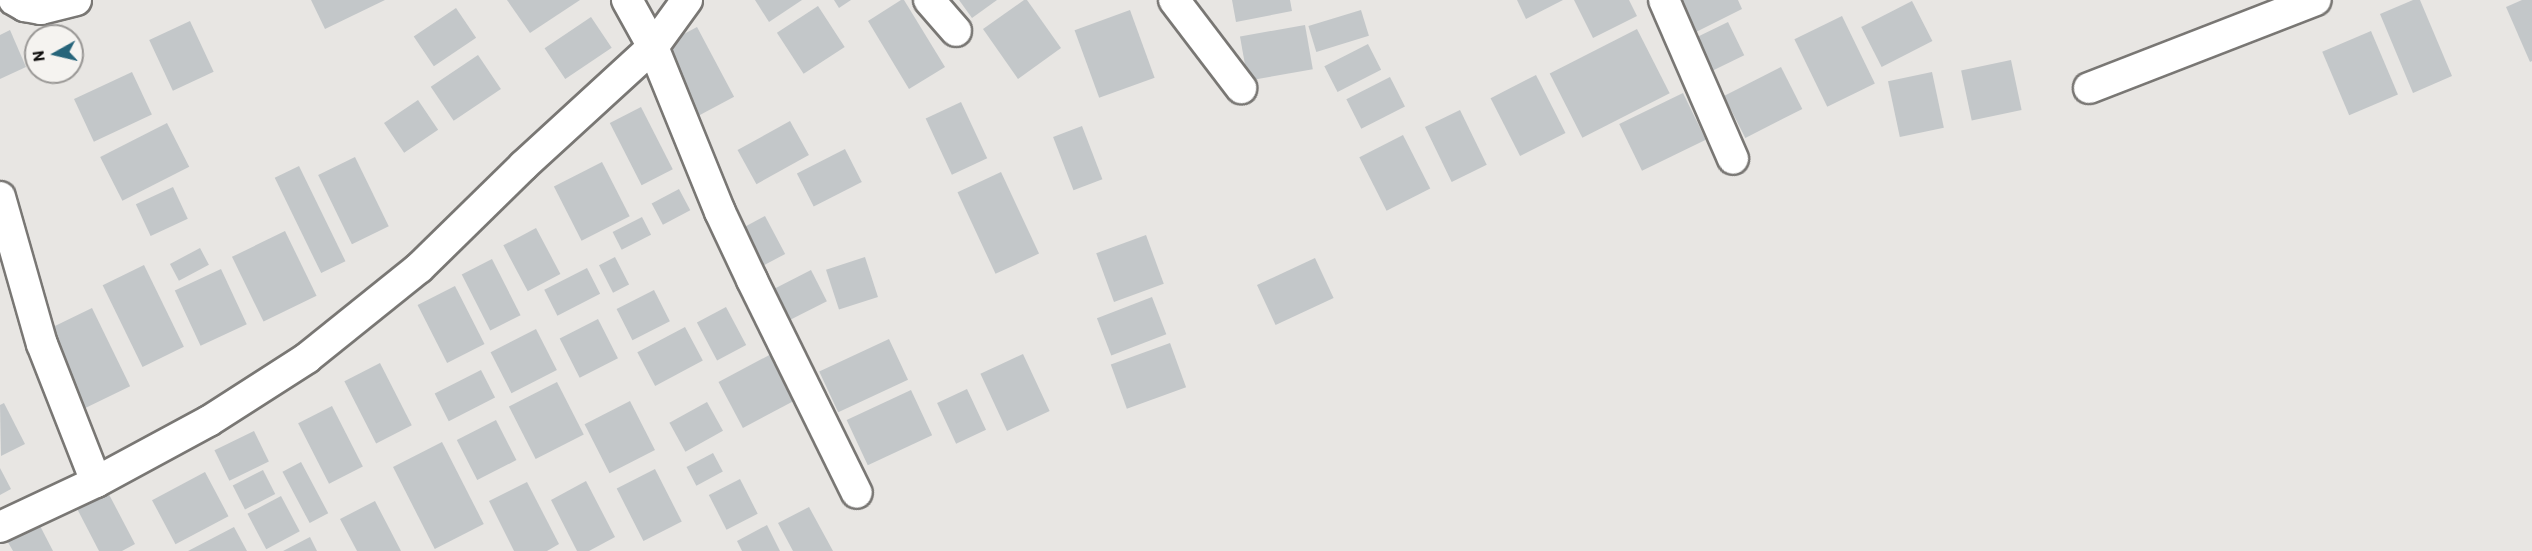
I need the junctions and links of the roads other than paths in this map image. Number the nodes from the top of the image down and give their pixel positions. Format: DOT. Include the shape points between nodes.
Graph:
graph roads {
  1 [pos="14,0"];
  2 [pos="76,0"];
  3 [pos="627,0"];
  4 [pos="687,0"];
  5 [pos="929,0"];
  6 [pos="1174,0"];
  7 [pos="1664,0"];
  8 [pos="2316,0"];
  9 [pos="2251,12"];
  10 [pos="956,31"];
  11 [pos="653,47"];
  12 [pos="1241,88"];
  13 [pos="2089,88"];
  14 [pos="1733,159"];
  15 [pos="0,197"];
  16 [pos="96,482"];
  17 [pos="857,493"];
  18 [pos="0,527"];
  1 -- 2 [label="street" via="41,9"];
  3 -- 11 [label="street"];
  4 -- 11 [label="street"];
  5 -- 10 [label="street"];
  6 -- 12 [label="street"];
  7 -- 14 [label="street"];
  8 -- 9 [label="street"];
  9 -- 13 [label="street"];
  11 -- 16 [label="street" via="419,268 307,358 209,421"];
  11 -- 17 [label="street" via="720,212"];
  15 -- 16 [label="street" via="42,344"];
  16 -- 18 [label="street"];
}
